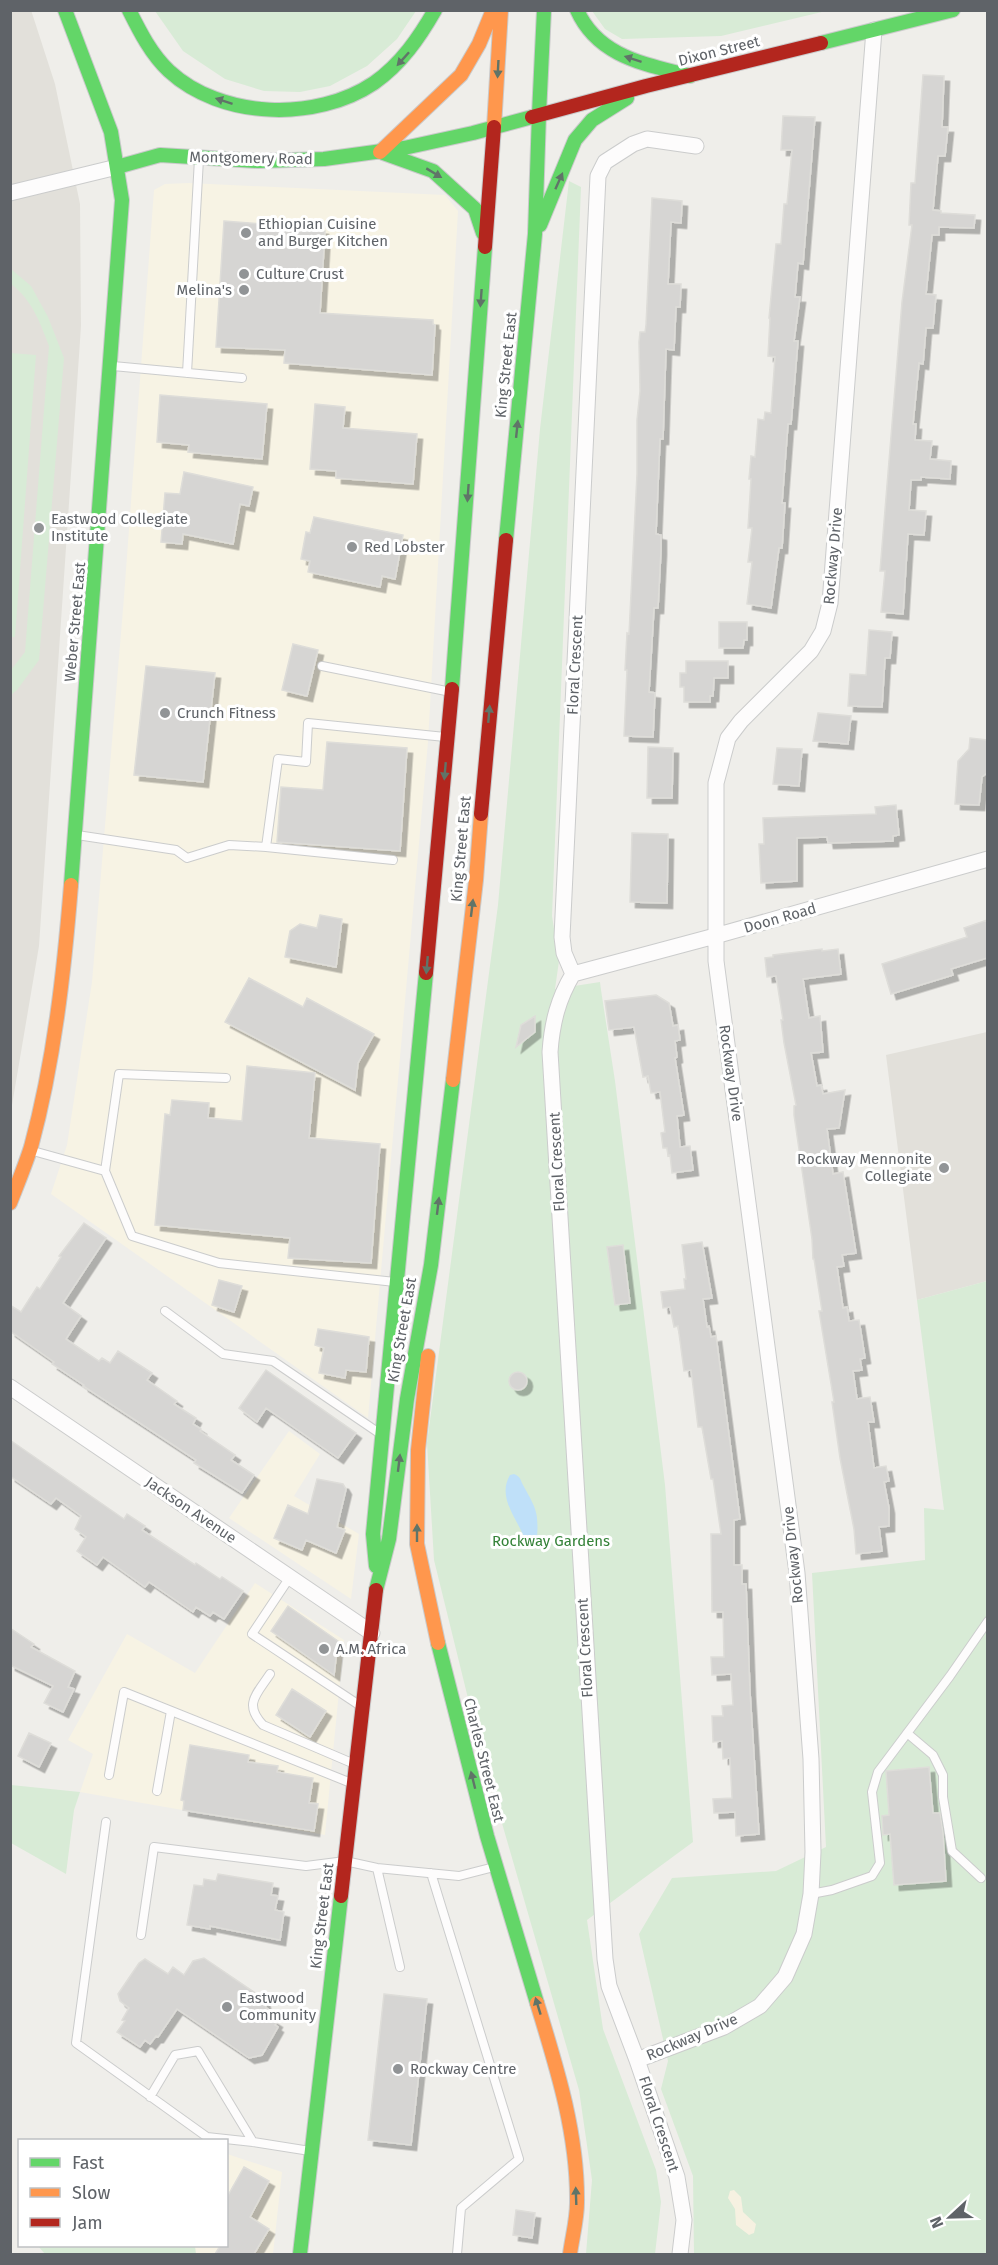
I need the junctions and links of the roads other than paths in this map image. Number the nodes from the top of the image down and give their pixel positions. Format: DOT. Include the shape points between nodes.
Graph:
graph roads {
  1 [pos="65,10"];
  2 [pos="129,10"];
  3 [pos="435,10"];
  4 [pos="493,10"];
  5 [pos="501,10"];
  6 [pos="544,10"];
  7 [pos="577,10"];
  8 [pos="952,10"];
  9 [pos="874,30"];
  10 [pos="690,76"];
  11 [pos="646,86"];
  12 [pos="539,114"];
  13 [pos="494,127"];
  14 [pos="696,146"];
  15 [pos="380,152"];
  16 [pos="199,158"];
  17 [pos="117,167"];
  18 [pos="10,193"];
  19 [pos="536,234"];
  20 [pos="486,240"];
  21 [pos="109,366"];
  22 [pos="187,373"];
  23 [pos="242,378"];
  24 [pos="322,666"];
  25 [pos="452,692"];
  26 [pos="448,737"];
  27 [pos="75,835"];
  28 [pos="266,847"];
  29 [pos="987,859"];
  30 [pos="393,860"];
  31 [pos="715,936"];
  32 [pos="573,974"];
  33 [pos="226,1078"];
  34 [pos="30,1150"];
  35 [pos="105,1170"];
  36 [pos="10,1203"];
  37 [pos="431,1264"];
  38 [pos="397,1282"];
  39 [pos="165,1311"];
  40 [pos="10,1387"];
  41 [pos="382,1436"];
  42 [pos="290,1577"];
  43 [pos="377,1582"];
  44 [pos="987,1621"];
  45 [pos="372,1633"];
  46 [pos="270,1674"];
  47 [pos="363,1708"];
  48 [pos="171,1711"];
  49 [pos="907,1733"];
  50 [pos="357,1765"];
  51 [pos="109,1774"];
  52 [pos="355,1784"];
  53 [pos="157,1791"];
  54 [pos="106,1822"];
  55 [pos="345,1861"];
  56 [pos="496,1867"];
  57 [pos="377,1868"];
  58 [pos="431,1873"];
  59 [pos="981,1878"];
  60 [pos="811,1894"];
  61 [pos="141,1935"];
  62 [pos="400,1967"];
  63 [pos="638,2060"];
  64 [pos="150,2097"];
  65 [pos="225,2139"];
  66 [pos="228,2139"];
  67 [pos="253,2142"];
  68 [pos="312,2151"];
  69 [pos="300,2254"];
  70 [pos="457,2254"];
  71 [pos="570,2254"];
  72 [pos="680,2254"];
  1 -- 17 [label="main road, Weber Street East" via="111,132"];
  3 -- 2 [label="main road, one-way" via="407,54 385,77 322,107 277,112 247,108 186,83 164,66 144,41"];
  4 -- 15 [label="main road" via="461,75"];
  5 -- 13 [label="main road, King Street East, one-way"];
  6 -- 12 [label="main road, King Street East"];
  10 -- 7 [label="main road, one-way" via="627,58 591,36"];
  8 -- 9 [label="main road, Dixon Street"];
  9 -- 10 [label="main road, Dixon Street"];
  9 -- 31 [label="street, Rockway Drive" via="830,603 823,632 811,651 728,738 716,783"];
  10 -- 11 [label="main road, Dixon Street"];
  11 -- 12 [label="main road, Dixon Street"];
  19 -- 11 [label="main road, one-way" via="575,140 592,120"];
  12 -- 13 [label="main road, Dixon Street"];
  12 -- 19 [label="main road, King Street East"];
  13 -- 15 [label="main road, Montgomery Road"];
  13 -- 20 [label="main road, King Street East"];
  14 -- 32 [label="street, Floral Crescent" via="647,139 605,162 598,176 562,937"];
  15 -- 16 [label="main road, Montgomery Road" via="324,159"];
  15 -- 20 [label="main road, one-way" via="433,171 449,184 475,209"];
  16 -- 17 [label="main road, Montgomery Road" via="160,155"];
  16 -- 22 [label="lane"];
  17 -- 18 [label="street, Montgomery Road"];
  17 -- 21 [label="main road, Weber Street East" via="122,200"];
  37 -- 19 [label="main road, King Street East, one-way" via="476,880"];
  20 -- 25 [label="main road, King Street East, one-way"];
  21 -- 22 [label="lane"];
  21 -- 27 [label="main road, Weber Street East"];
  22 -- 23 [label="lane"];
  24 -- 25 [label="lane"];
  25 -- 26 [label="main road, King Street East"];
  26 -- 28 [label="lane" via="308,723 306,762 278,759"];
  26 -- 38 [label="main road, King Street East, one-way"];
  27 -- 28 [label="lane" via="176,850 187,858 229,845"];
  27 -- 34 [label="main road, Weber Street East" via="65,961 45,1088"];
  28 -- 30 [label="lane"];
  29 -- 31 [label="street, Doon Road"];
  31 -- 32 [label="street, Doon Road"];
  31 -- 60 [label="street, Rockway Drive" via="797,1573 811,1758"];
  32 -- 63 [label="street, Floral Crescent" via="552,1026 550,1052 597,1848 609,1986"];
  33 -- 35 [label="lane" via="119,1074"];
  34 -- 35 [label="lane"];
  34 -- 36 [label="main road, Weber Street East"];
  35 -- 38 [label="lane" via="132,1236 219,1263"];
  43 -- 37 [label="main road, King Street East, one-way" via="389,1539 407,1399"];
  56 -- 37 [label="main road, Charles Street East, one-way" via="430,1616 417,1544 418,1450 427,1366"];
  38 -- 41 [label="main road, King Street East"];
  39 -- 41 [label="lane" via="223,1354 273,1361"];
  40 -- 42 [label="street, Jackson Avenue"];
  41 -- 43 [label="main road, King Street East" via="373,1534"];
  42 -- 45 [label="street, Jackson Avenue"];
  42 -- 47 [label="lane" via="252,1634"];
  43 -- 45 [label="main road, King Street East"];
  44 -- 49 [label="lane"];
  45 -- 47 [label="main road, King Street East"];
  46 -- 50 [label="lane" via="252,1701 252,1709 263,1725"];
  47 -- 50 [label="main road, King Street East"];
  48 -- 51 [label="lane" via="124,1692"];
  48 -- 52 [label="lane"];
  48 -- 53 [label="lane"];
  49 -- 59 [label="lane" via="933,1755 943,1775 952,1851"];
  49 -- 60 [label="lane" via="878,1772 872,1792 880,1863 872,1876"];
  50 -- 52 [label="main road, King Street East"];
  52 -- 55 [label="main road, King Street East"];
  54 -- 64 [label="lane" via="76,2043"];
  55 -- 57 [label="lane"];
  55 -- 61 [label="lane" via="306,1866 154,1847"];
  55 -- 68 [label="main road, King Street East"];
  56 -- 58 [label="lane" via="459,1876"];
  71 -- 56 [label="main road, Charles Street East, one-way" via="577,2204 571,2130 556,2065"];
  57 -- 58 [label="lane"];
  57 -- 62 [label="lane"];
  58 -- 70 [label="lane" via="519,2159 461,2208"];
  60 -- 63 [label="street, Rockway Drive" via="804,1934 785,1977 760,2006 724,2027"];
  63 -- 72 [label="street, Floral Crescent" via="677,2177 684,2220"];
  64 -- 65 [label="lane" via="207,2137"];
  64 -- 67 [label="lane" via="175,2055 198,2051"];
  66 -- 67 [label="lane"];
  67 -- 68 [label="lane"];
  68 -- 69 [label="main road, King Street East"];
}
